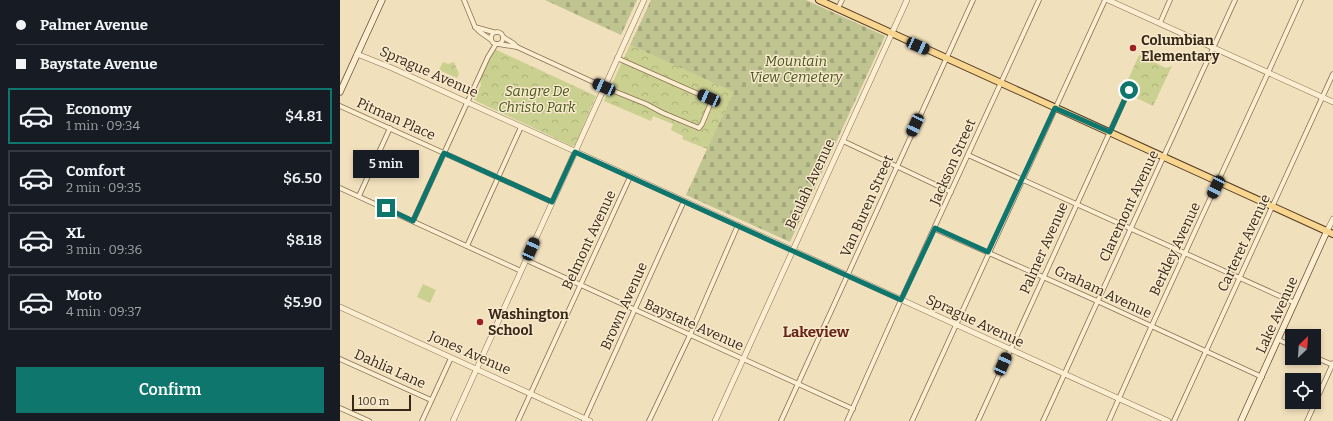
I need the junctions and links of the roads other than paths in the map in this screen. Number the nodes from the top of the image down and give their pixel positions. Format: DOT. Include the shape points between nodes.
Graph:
graph roads {
  1 [pos="382,0"];
  2 [pos="464,0"];
  3 [pos="644,0"];
  4 [pos="820,0"];
  5 [pos="842,0"];
  6 [pos="907,0"];
  7 [pos="973,0"];
  8 [pos="1039,0"];
  9 [pos="1105,0"];
  10 [pos="1108,0"];
  11 [pos="1170,0"];
  12 [pos="1235,0"];
  13 [pos="1301,0"];
  14 [pos="838,8"];
  15 [pos="1160,23"];
  16 [pos="475,27"];
  17 [pos="493,32"];
  18 [pos="891,33"];
  19 [pos="503,37"];
  20 [pos="491,40"];
  21 [pos="497,44"];
  22 [pos="517,47"];
  23 [pos="1214,48"];
  24 [pos="357,54"];
  25 [pos="488,57"];
  26 [pos="618,58"];
  27 [pos="946,58"];
  28 [pos="1269,73"];
  29 [pos="1333,74"];
  30 [pos="1001,83"];
  31 [pos="604,87"];
  32 [pos="1135,88"];
  33 [pos="340,92"];
  34 [pos="1323,97"];
  35 [pos="467,102"];
  36 [pos="1333,102"];
  37 [pos="340,106"];
  38 [pos="1055,108"];
  39 [pos="521,127"];
  40 [pos="390,128"];
  41 [pos="1110,132"];
  42 [pos="843,141"];
  43 [pos="575,152"];
  44 [pos="444,153"];
  45 [pos="968,155"];
  46 [pos="1164,157"];
  47 [pos="896,166"];
  48 [pos="499,177"];
  49 [pos="630,177"];
  50 [pos="1022,179"];
  51 [pos="1219,182"];
  52 [pos="340,188"];
  53 [pos="951,192"];
  54 [pos="359,196"];
  55 [pos="684,201"];
  56 [pos="552,202"];
  57 [pos="1076,203"];
  58 [pos="1273,206"];
  59 [pos="1333,218"];
  60 [pos="413,221"];
  61 [pos="738,225"];
  62 [pos="935,228"];
  63 [pos="1131,230"];
  64 [pos="1330,232"];
  65 [pos="467,246"];
  66 [pos="792,250"];
  67 [pos="988,252"];
  68 [pos="1184,254"];
  69 [pos="526,260"];
  70 [pos="521,271"];
  71 [pos="848,276"];
  72 [pos="1043,277"];
  73 [pos="1240,278"];
  74 [pos="580,285"];
  75 [pos="901,300"];
  76 [pos="1097,301"];
  77 [pos="1295,303"];
  78 [pos="340,307"];
  79 [pos="634,310"];
  80 [pos="956,325"];
  81 [pos="1151,327"];
  82 [pos="690,335"];
  83 [pos="1279,340"];
  84 [pos="1285,343"];
  85 [pos="1010,350"];
  86 [pos="1206,351"];
  87 [pos="340,358"];
  88 [pos="450,358"];
  89 [pos="743,360"];
  90 [pos="1321,360"];
  91 [pos="1333,364"];
  92 [pos="477,369"];
  93 [pos="1065,375"];
  94 [pos="1262,377"];
  95 [pos="798,384"];
  96 [pos="530,394"];
  97 [pos="1119,399"];
  98 [pos="431,400"];
  99 [pos="340,408"];
  100 [pos="852,409"];
  101 [pos="586,420"];
  102 [pos="369,421"];
  103 [pos="422,421"];
  104 [pos="453,421"];
  105 [pos="518,421"];
  106 [pos="649,421"];
  107 [pos="715,421"];
  108 [pos="781,421"];
  109 [pos="847,421"];
  110 [pos="912,421"];
  111 [pos="978,421"];
  112 [pos="1043,421"];
  113 [pos="1109,421"];
  114 [pos="1168,421"];
  115 [pos="1174,421"];
  116 [pos="1241,421"];
  117 [pos="1306,421"];
  1 -- 24 [label="main road"];
  2 -- 16 [label="street"];
  3 -- 26 [label="street"];
  4 -- 14 [label="main road"];
  5 -- 14 [label="street"];
  6 -- 18 [label="street, Beulah Avenue"];
  7 -- 27 [label="street, Van Buren Street"];
  8 -- 30 [label="street, Jackson Street"];
  9 -- 38 [label="street"];
  10 -- 15 [label="street"];
  11 -- 15 [label="street"];
  12 -- 23 [label="street, Claremont Avenue"];
  13 -- 28 [label="street, Berkley Avenue"];
  14 -- 18 [label="main road"];
  15 -- 23 [label="street"];
  16 -- 17 [label="street"];
  16 -- 20 [label="street"];
  17 -- 19 [label="street" via="499,32"];
  17 -- 20 [label="street"];
  18 -- 27 [label="main road"];
  18 -- 42 [label="street, Beulah Avenue"];
  19 -- 21 [label="street"];
  19 -- 22 [label="street"];
  20 -- 21 [label="street"];
  20 -- 25 [label="street"];
  21 -- 22 [label="street"];
  21 -- 25 [label="street"];
  22 -- 31 [label="street"];
  23 -- 28 [label="street"];
  23 -- 46 [label="street, Claremont Avenue"];
  24 -- 33 [label="main road"];
  24 -- 35 [label="street, Sprague Avenue"];
  25 -- 35 [label="street"];
  26 -- 31 [label="street"];
  26 -- 31 [label="street" via="712,100 702,124 699,128"];
  27 -- 30 [label="main road"];
  27 -- 47 [label="street, Van Buren Street"];
  28 -- 34 [label="street"];
  28 -- 51 [label="street, Berkley Avenue"];
  29 -- 34 [label="street, Carteret Avenue"];
  30 -- 38 [label="main road"];
  30 -- 45 [label="street, Jackson Street"];
  31 -- 43 [label="street"];
  32 -- 41 [label="street, Palmer Avenue" via="1129,90"];
  34 -- 36 [label="street"];
  34 -- 58 [label="street, Carteret Avenue"];
  35 -- 39 [label="street, Sprague Avenue"];
  35 -- 44 [label="street"];
  37 -- 40 [label="street, Pitman Place"];
  38 -- 41 [label="main road"];
  38 -- 50 [label="street"];
  39 -- 43 [label="street, Sprague Avenue"];
  39 -- 48 [label="street"];
  40 -- 44 [label="street, Pitman Place"];
  40 -- 54 [label="street"];
  41 -- 46 [label="main road"];
  41 -- 57 [label="street, Palmer Avenue"];
  42 -- 47 [label="street"];
  42 -- 66 [label="street, Beulah Avenue"];
  43 -- 49 [label="street, Sprague Avenue"];
  43 -- 56 [label="street"];
  44 -- 48 [label="street, Pitman Place"];
  44 -- 60 [label="street"];
  45 -- 50 [label="street"];
  45 -- 53 [label="street, Jackson Street"];
  46 -- 51 [label="main road"];
  46 -- 63 [label="street, Claremont Avenue"];
  47 -- 53 [label="street"];
  47 -- 71 [label="street, Van Buren Street"];
  48 -- 56 [label="street, Pitman Place"];
  48 -- 65 [label="street"];
  49 -- 55 [label="street, Sprague Avenue"];
  49 -- 74 [label="street, Belmont Avenue"];
  50 -- 57 [label="street"];
  50 -- 67 [label="street"];
  51 -- 58 [label="main road"];
  51 -- 68 [label="street, Berkley Avenue"];
  52 -- 54 [label="street"];
  53 -- 62 [label="street, Jackson Street"];
  54 -- 60 [label="street"];
  55 -- 61 [label="street, Sprague Avenue"];
  55 -- 79 [label="street, Brown Avenue"];
  56 -- 69 [label="street"];
  57 -- 63 [label="street"];
  57 -- 72 [label="street, Palmer Avenue"];
  58 -- 64 [label="main road"];
  58 -- 73 [label="street, Carteret Avenue"];
  59 -- 64 [label="street, Lake Avenue"];
  60 -- 65 [label="street"];
  61 -- 66 [label="street, Sprague Avenue"];
  61 -- 82 [label="street"];
  62 -- 67 [label="street, Graham Avenue"];
  62 -- 75 [label="street, Jackson Street"];
  63 -- 68 [label="street"];
  63 -- 76 [label="street, Claremont Avenue"];
  64 -- 77 [label="main road, Lake Avenue"];
  65 -- 70 [label="street"];
  66 -- 71 [label="street, Sprague Avenue"];
  66 -- 89 [label="street, Beulah Avenue"];
  67 -- 72 [label="street, Graham Avenue"];
  67 -- 80 [label="street"];
  68 -- 73 [label="street"];
  68 -- 81 [label="street, Berkley Avenue"];
  69 -- 70 [label="street"];
  69 -- 74 [label="street, Baystate Avenue"];
  70 -- 92 [label="street"];
  71 -- 75 [label="street, Sprague Avenue"];
  71 -- 95 [label="street, Van Buren Street"];
  72 -- 76 [label="street, Graham Avenue"];
  72 -- 85 [label="street, Palmer Avenue"];
  73 -- 77 [label="street"];
  73 -- 86 [label="street, Carteret Avenue"];
  74 -- 79 [label="street, Baystate Avenue"];
  74 -- 96 [label="street, Belmont Avenue"];
  75 -- 80 [label="street, Sprague Avenue"];
  75 -- 100 [label="street, Jackson Street"];
  76 -- 81 [label="street, Graham Avenue"];
  76 -- 93 [label="street, Claremont Avenue"];
  77 -- 83 [label="main road, Lake Avenue"];
  78 -- 88 [label="street, Jones Avenue"];
  79 -- 82 [label="street, Baystate Avenue"];
  79 -- 101 [label="street, Brown Avenue"];
  80 -- 85 [label="street, Sprague Avenue"];
  80 -- 110 [label="street"];
  81 -- 86 [label="street, Graham Avenue"];
  81 -- 97 [label="street, Berkley Avenue"];
  82 -- 89 [label="street, Baystate Avenue"];
  82 -- 106 [label="street"];
  83 -- 84 [label="street"];
  83 -- 94 [label="main road, Lake Avenue"];
  85 -- 93 [label="street, Sprague Avenue"];
  85 -- 111 [label="street, Palmer Avenue"];
  86 -- 94 [label="street, Graham Avenue"];
  86 -- 115 [label="street, Carteret Avenue"];
  87 -- 98 [label="street, Dahlia Lane"];
  88 -- 92 [label="street, Jones Avenue"];
  88 -- 98 [label="street"];
  89 -- 95 [label="street, Baystate Avenue"];
  89 -- 107 [label="street, Beulah Avenue"];
  90 -- 91 [label="street"];
  91 -- 117 [label="street"];
  92 -- 96 [label="street, Jones Avenue"];
  92 -- 104 [label="street"];
  93 -- 97 [label="street, Sprague Avenue"];
  93 -- 112 [label="street, Claremont Avenue"];
  94 -- 116 [label="main road, Lake Avenue"];
  95 -- 100 [label="street, Baystate Avenue"];
  95 -- 108 [label="street, Van Buren Street"];
  96 -- 101 [label="street, Jones Avenue"];
  96 -- 105 [label="street, Belmont Avenue"];
  97 -- 113 [label="street, Berkley Avenue"];
  97 -- 114 [label="street, Sprague Avenue"];
  98 -- 103 [label="street"];
  99 -- 102 [label="street"];
  100 -- 109 [label="street, Jackson Street"];
}
